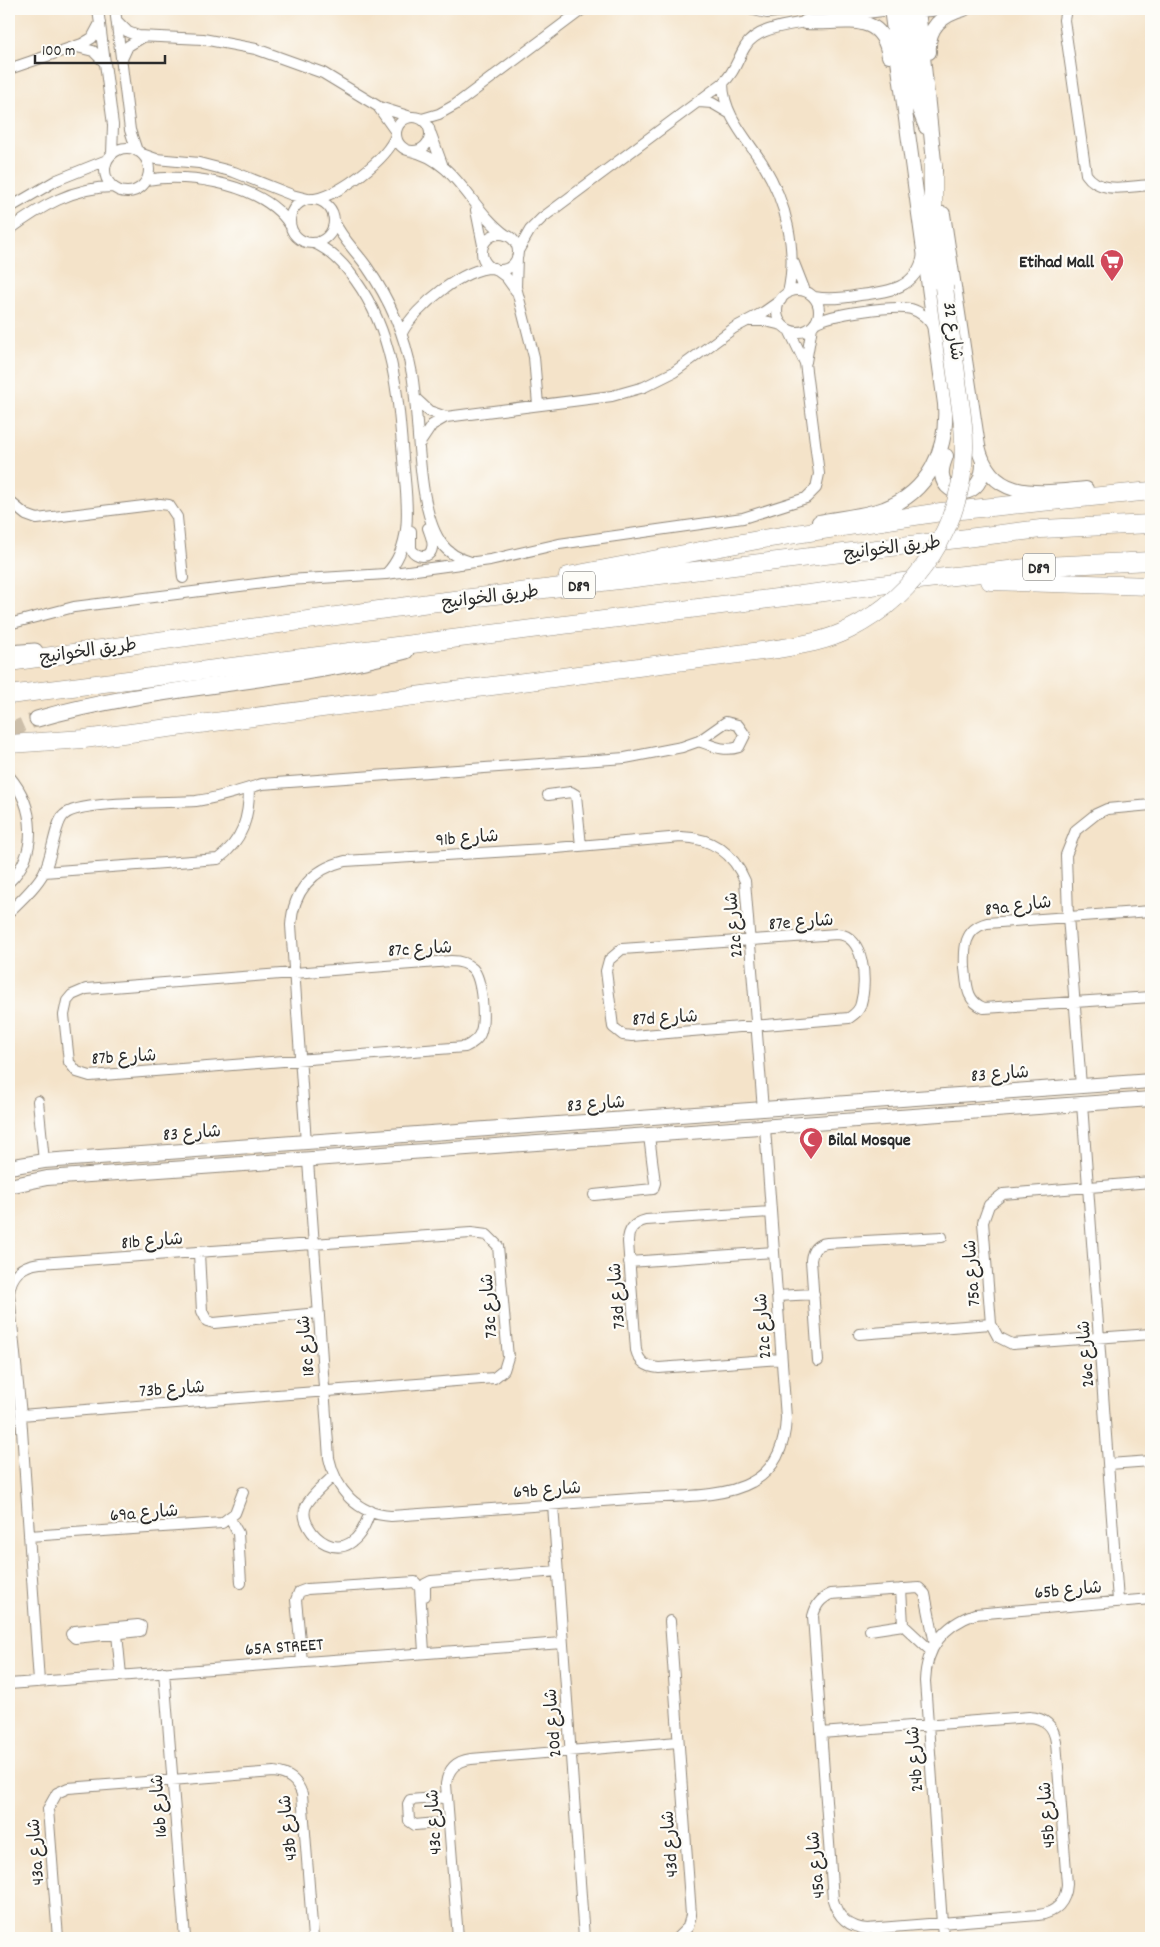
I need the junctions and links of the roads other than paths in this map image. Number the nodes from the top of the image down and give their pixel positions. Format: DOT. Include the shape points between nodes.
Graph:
graph roads {
  1 [pos="98,9"];
  2 [pos="115,9"];
  3 [pos="584,9"];
  4 [pos="749,9"];
  5 [pos="909,9"];
  6 [pos="964,9"];
  7 [pos="1057,9"];
  8 [pos="1066,9"];
  9 [pos="803,15"];
  10 [pos="1064,20"];
  11 [pos="117,21"];
  12 [pos="100,23"];
  13 [pos="143,37"];
  14 [pos="77,46"];
  15 [pos="122,62"];
  16 [pos="105,63"];
  17 [pos="9,69"];
  18 [pos="723,83"];
  19 [pos="900,83"];
  20 [pos="926,90"];
  21 [pos="699,102"];
  22 [pos="378,107"];
  23 [pos="729,113"];
  24 [pos="416,118"];
  25 [pos="930,131"];
  26 [pos="396,134"];
  27 [pos="431,134"];
  28 [pos="411,151"];
  29 [pos="139,152"];
  30 [pos="110,157"];
  31 [pos="933,162"];
  32 [pos="443,165"];
  33 [pos="146,180"];
  34 [pos="1151,185"];
  35 [pos="113,187"];
  36 [pos="311,199"];
  37 [pos="474,204"];
  38 [pos="9,208"];
  39 [pos="334,221"];
  40 [pos="290,226"];
  41 [pos="9,230"];
  42 [pos="506,235"];
  43 [pos="314,244"];
  44 [pos="483,245"];
  45 [pos="924,251"];
  46 [pos="517,254"];
  47 [pos="792,257"];
  48 [pos="495,268"];
  49 [pos="805,291"];
  50 [pos="518,294"];
  51 [pos="784,297"];
  52 [pos="814,298"];
  53 [pos="747,322"];
  54 [pos="814,325"];
  55 [pos="786,327"];
  56 [pos="935,331"];
  57 [pos="402,333"];
  58 [pos="806,363"];
  59 [pos="415,398"];
  60 [pos="538,406"];
  61 [pos="446,417"];
  62 [pos="946,420"];
  63 [pos="420,443"];
  64 [pos="983,462"];
  65 [pos="1151,487"];
  66 [pos="1151,491"];
  67 [pos="425,499"];
  68 [pos="408,500"];
  69 [pos="9,501"];
  70 [pos="1151,524"];
  71 [pos="763,539"];
  72 [pos="1151,561"];
  73 [pos="472,562"];
  74 [pos="386,574"];
  75 [pos="183,578"];
  76 [pos="927,579"];
  77 [pos="1151,586"];
  78 [pos="429,603"];
  79 [pos="9,624"];
  80 [pos="432,642"];
  81 [pos="94,649"];
  82 [pos="9,653"];
  83 [pos="9,662"];
  84 [pos="9,695"];
  85 [pos="37,719"];
  86 [pos="699,741"];
  87 [pos="9,744"];
  88 [pos="9,776"];
  89 [pos="249,788"];
  90 [pos="548,795"];
  91 [pos="1151,805"];
  92 [pos="681,837"];
  93 [pos="581,846"];
  94 [pos="44,872"];
  95 [pos="9,882"];
  96 [pos="1151,911"];
  97 [pos="9,912"];
  98 [pos="1068,916"];
  99 [pos="751,940"];
  100 [pos="294,974"];
  101 [pos="1151,997"];
  102 [pos="1074,1004"];
  103 [pos="757,1027"];
  104 [pos="300,1060"];
  105 [pos="1151,1081"];
  106 [pos="1081,1086"];
  107 [pos="1151,1099"];
  108 [pos="38,1101"];
  109 [pos="1082,1104"];
  110 [pos="763,1110"];
  111 [pos="765,1128"];
  112 [pos="649,1136"];
  113 [pos="306,1143"];
  114 [pos="9,1158"];
  115 [pos="44,1161"];
  116 [pos="308,1161"];
  117 [pos="25,1164"];
  118 [pos="231,1166"];
  119 [pos="9,1168"];
  120 [pos="1151,1182"];
  121 [pos="9,1186"];
  122 [pos="1088,1186"];
  123 [pos="594,1195"];
  124 [pos="772,1212"];
  125 [pos="942,1237"];
  126 [pos="313,1243"];
  127 [pos="774,1252"];
  128 [pos="198,1253"];
  129 [pos="629,1262"];
  130 [pos="9,1293"];
  131 [pos="814,1294"];
  132 [pos="777,1296"];
  133 [pos="318,1313"];
  134 [pos="991,1324"];
  135 [pos="859,1334"];
  136 [pos="1151,1334"];
  137 [pos="1100,1338"];
  138 [pos="781,1359"];
  139 [pos="818,1362"];
  140 [pos="325,1393"];
  141 [pos="21,1415"];
  142 [pos="1151,1461"];
  143 [pos="1109,1464"];
  144 [pos="334,1475"];
  145 [pos="243,1492"];
  146 [pos="727,1492"];
  147 [pos="553,1505"];
  148 [pos="370,1511"];
  149 [pos="230,1519"];
  150 [pos="29,1536"];
  151 [pos="558,1571"];
  152 [pos="242,1583"];
  153 [pos="901,1589"];
  154 [pos="1151,1599"];
  155 [pos="1118,1602"];
  156 [pos="670,1621"];
  157 [pos="903,1625"];
  158 [pos="870,1630"];
  159 [pos="117,1634"];
  160 [pos="562,1643"];
  161 [pos="933,1648"];
  162 [pos="427,1652"];
  163 [pos="302,1661"];
  164 [pos="164,1672"];
  165 [pos="121,1675"];
  166 [pos="39,1682"];
  167 [pos="9,1684"];
  168 [pos="928,1725"];
  169 [pos="821,1734"];
  170 [pos="678,1742"];
  171 [pos="571,1752"];
  172 [pos="173,1780"];
  173 [pos="446,1797"];
  174 [pos="448,1822"];
  175 [pos="942,1922"];
  176 [pos="58,1938"];
  177 [pos="184,1938"];
  178 [pos="313,1938"];
  179 [pos="458,1938"];
  180 [pos="584,1938"];
  181 [pos="677,1938"];
  182 [pos="943,1938"];
  1 -- 12 [label="street"];
  2 -- 11 [label="street"];
  3 -- 24 [label="street" via="455,105 439,114"];
  4 -- 9 [label="street"];
  5 -- 9 [label="street"];
  5 -- 19 [label="street, شارع 32"];
  5 -- 20 [label="street, شارع 32"];
  5 -- 25 [label="street" via="918,110"];
  6 -- 20 [label="street" via="944,16 934,27 929,41 931,74"];
  7 -- 10 [label="street"];
  8 -- 10 [label="street"];
  9 -- 18 [label="street" via="754,36 744,47 735,70"];
  9 -- 19 [label="street" via="824,24 859,21 874,26 887,43 892,68"];
  10 -- 34 [label="street" via="1086,174 1093,183 1105,188"];
  11 -- 13 [label="street" via="128,32"];
  11 -- 15 [label="street"];
  12 -- 14 [label="street" via="92,38"];
  12 -- 16 [label="street"];
  13 -- 15 [label="street" via="128,46"];
  13 -- 22 [label="street" via="203,39 256,49 323,73"];
  14 -- 16 [label="street" via="94,51"];
  14 -- 17 [label="street"];
  15 -- 29 [label="street" via="130,130"];
  16 -- 30 [label="street" via="114,133"];
  18 -- 21 [label="street"];
  18 -- 23 [label="street"];
  19 -- 45 [label="street, شارع 32"];
  20 -- 25 [label="street, شارع 32"];
  21 -- 23 [label="street" via="718,106"];
  21 -- 46 [label="street" via="542,218 530,230"];
  22 -- 24 [label="street"];
  22 -- 26 [label="street"];
  23 -- 47 [label="street" via="774,186 788,225"];
  24 -- 26 [label="street" via="400,122"];
  24 -- 27 [label="street" via="430,128"];
  25 -- 31 [label="street, شارع 32"];
  26 -- 28 [label="street" via="400,146"];
  26 -- 36 [label="street" via="390,149 379,159 337,191"];
  27 -- 28 [label="street" via="427,145"];
  27 -- 32 [label="street"];
  28 -- 32 [label="street"];
  29 -- 30 [label="street" via="124,148"];
  29 -- 33 [label="street" via="149,169"];
  29 -- 36 [label="street" via="156,159 234,172 292,196"];
  30 -- 35 [label="street" via="106,175"];
  30 -- 38 [label="street" via="57,180"];
  31 -- 64 [label="street, شارع 32"];
  31 -- 87 [label="highway, bridge" via="934,207 963,424 962,474 950,522 925,566 892,602 849,630 826,639 777,649 84,739"];
  32 -- 37 [label="street"];
  33 -- 35 [label="street" via="131,192"];
  33 -- 40 [label="street" via="183,178 229,186 274,207"];
  35 -- 41 [label="street" via="92,188 65,197"];
  36 -- 39 [label="street" via="328,206"];
  36 -- 40 [label="street" via="294,209"];
  37 -- 42 [label="street"];
  37 -- 44 [label="street"];
  39 -- 43 [label="street" via="331,233"];
  39 -- 57 [label="street" via="376,280"];
  40 -- 43 [label="street" via="301,241"];
  42 -- 44 [label="street" via="490,237"];
  42 -- 46 [label="street" via="514,241"];
  43 -- 68 [label="street" via="333,254 352,274 382,326 396,381"];
  44 -- 48 [label="street" via="483,256"];
  45 -- 52 [label="street" via="913,277 899,288 836,299"];
  45 -- 56 [label="street, شارع 32"];
  46 -- 48 [label="street" via="508,267"];
  46 -- 50 [label="street"];
  47 -- 49 [label="street"];
  47 -- 51 [label="street"];
  48 -- 50 [label="street"];
  48 -- 57 [label="street" via="481,268 464,276 414,313"];
  49 -- 51 [label="street"];
  49 -- 52 [label="street"];
  50 -- 60 [label="street" via="534,357"];
  51 -- 53 [label="street"];
  51 -- 55 [label="street" via="778,315"];
  52 -- 54 [label="street" via="819,307"];
  53 -- 55 [label="street" via="765,321"];
  53 -- 60 [label="street" via="674,372 644,387 612,396"];
  54 -- 55 [label="street" via="801,332"];
  54 -- 56 [label="street" via="832,316 902,308 918,312"];
  54 -- 58 [label="street"];
  55 -- 58 [label="street"];
  56 -- 62 [label="street, شارع 32"];
  57 -- 59 [label="street"];
  58 -- 73 [label="street" via="818,467 816,488 806,498 754,516 559,544"];
  59 -- 61 [label="street" via="429,411"];
  59 -- 63 [label="street"];
  60 -- 61 [label="street"];
  61 -- 63 [label="street" via="432,425"];
  62 -- 64 [label="street" via="948,444 942,474 947,485 957,492 975,488 982,478"];
  62 -- 71 [label="street, شارع 32" via="945,437 934,468 918,487 898,502 883,509 796,528"];
  63 -- 67 [label="street"];
  64 -- 65 [label="street, شارع 32" via="996,479 1025,493 1119,486"];
  66 -- 71 [label="highway" via="940,512"];
  67 -- 68 [label="street" via="433,547 422,557 411,549"];
  67 -- 73 [label="street" via="442,544 452,554"];
  68 -- 74 [label="street" via="402,548 397,561"];
  69 -- 75 [label="street" via="26,515 38,519 169,505 177,516"];
  70 -- 78 [label="highway, طريق الخوانيج / D89" via="1041,529"];
  71 -- 78 [label="highway"];
  72 -- 76 [label="highway, طريق الخوانيج / D89" via="1044,566"];
  73 -- 74 [label="street"];
  74 -- 79 [label="street" via="301,578 74,607"];
  76 -- 77 [label="highway"];
  76 -- 80 [label="highway, طريق الخوانيج / D89"];
  78 -- 81 [label="highway, طريق الخوانيج / D89"];
  80 -- 84 [label="highway, طريق الخوانيج / D89"];
  80 -- 85 [label="main road" via="369,660 97,703"];
  81 -- 82 [label="main road"];
  81 -- 83 [label="highway, طريق الخوانيج / D89"];
  86 -- 89 [label="street" via="655,754 625,758 262,784"];
  88 -- 95 [label="street" via="21,792 28,809 30,827 29,846 23,863"];
  89 -- 94 [label="street" via="195,801 90,806 72,810 63,815 58,824"];
  89 -- 94 [label="street" via="246,824 240,838 218,859"];
  90 -- 93 [label="street" via="571,792 576,795"];
  91 -- 98 [label="street" via="1107,809 1085,820 1069,842 1065,868"];
  92 -- 93 [label="street, 91b شارع"];
  92 -- 99 [label="street, 22c شارع" via="693,837 716,845 740,870 748,892"];
  93 -- 100 [label="street, 91b شارع" via="334,864 314,875 299,892 293,908"];
  94 -- 97 [label="street"];
  96 -- 98 [label="street"];
  98 -- 102 [label="street"];
  98 -- 102 [label="street, 89a شارع" via="977,926 965,944 967,985 973,1002 984,1008"];
  99 -- 103 [label="street, 22c شارع"];
  99 -- 103 [label="street, 87e شارع" via="843,934 857,945 863,977 862,1003 849,1018"];
  99 -- 103 [label="street, 87d شارع" via="622,949 609,960 606,971 611,1023 623,1036"];
  100 -- 104 [label="street"];
  100 -- 104 [label="street, 87c شارع" via="459,962 473,969 477,975 481,1004 481,1031 475,1041 465,1047"];
  100 -- 104 [label="street, 87b شارع" via="86,989 72,995 64,1015 69,1062 83,1075"];
  101 -- 102 [label="street"];
  102 -- 106 [label="street"];
  103 -- 110 [label="street, 22c شارع"];
  104 -- 113 [label="street"];
  105 -- 106 [label="street, شارع 83"];
  106 -- 110 [label="street, شارع 83"];
  107 -- 109 [label="street, شارع 83"];
  108 -- 115 [label="street"];
  109 -- 111 [label="street, شارع 83"];
  109 -- 122 [label="street, 26c شارع"];
  110 -- 113 [label="street, شارع 83"];
  111 -- 112 [label="street, شارع 83"];
  111 -- 124 [label="street, 22c شارع"];
  112 -- 116 [label="street, شارع 83"];
  112 -- 123 [label="street" via="653,1189"];
  113 -- 115 [label="street, شارع 83"];
  113 -- 118 [label="street" via="295,1152 233,1157 229,1159"];
  114 -- 117 [label="street"];
  115 -- 117 [label="street, شارع 83"];
  116 -- 118 [label="street, شارع 83"];
  116 -- 126 [label="street, 18c شارع"];
  117 -- 119 [label="street, شارع 83"];
  118 -- 121 [label="street, شارع 83" via="46,1178"];
  120 -- 122 [label="street, 75a شارع"];
  122 -- 134 [label="street, 75a شارع" via="1003,1194 989,1205 983,1222"];
  122 -- 137 [label="street, 26c شارع"];
  124 -- 127 [label="street, 22c شارع"];
  124 -- 129 [label="street, 73d شارع" via="640,1222 628,1235"];
  125 -- 131 [label="street" via="822,1244 812,1255"];
  126 -- 128 [label="street, 81b شارع"];
  126 -- 133 [label="street, 18c شارع"];
  126 -- 140 [label="street, 73c شارع" via="470,1233 487,1235 501,1254 507,1364 494,1378"];
  127 -- 129 [label="street"];
  127 -- 132 [label="street, 22c شارع"];
  128 -- 130 [label="street, 81b شارع" via="32,1264 18,1271"];
  128 -- 133 [label="street" via="202,1311 207,1321"];
  129 -- 138 [label="street, 73d شارع" via="636,1350 646,1365 659,1368"];
  130 -- 141 [label="street"];
  131 -- 132 [label="street"];
  131 -- 139 [label="street"];
  132 -- 138 [label="street, 22c شارع"];
  133 -- 140 [label="street, 18c شارع"];
  134 -- 135 [label="street"];
  134 -- 137 [label="street, 75a شارع" via="998,1338 1012,1344"];
  136 -- 137 [label="street, 75a شارع"];
  137 -- 143 [label="street, 26c شارع"];
  138 -- 146 [label="street, 22c شارع" via="786,1418 782,1448 766,1472 748,1485"];
  140 -- 141 [label="street, 73b شارع"];
  140 -- 144 [label="street, 18c شارع" via="329,1458"];
  141 -- 150 [label="street"];
  142 -- 143 [label="street"];
  143 -- 155 [label="street, 26c شارع"];
  144 -- 148 [label="street, 18c شارع" via="344,1494"];
  144 -- 148 [label="street" via="306,1506 304,1515 309,1527 329,1545 342,1548 360,1536"];
  145 -- 149 [label="street"];
  146 -- 147 [label="street, 69b شارع"];
  147 -- 148 [label="street, 69b شارع" via="391,1516"];
  147 -- 151 [label="street, 20d شارع"];
  149 -- 150 [label="street, 69a شارع" via="218,1524"];
  149 -- 152 [label="street" via="238,1533"];
  150 -- 166 [label="street"];
  151 -- 160 [label="street, 20d شارع"];
  151 -- 162 [label="street" via="427,1582"];
  153 -- 157 [label="street"];
  153 -- 161 [label="street" via="919,1588 924,1592"];
  153 -- 169 [label="street, 45a شارع" via="830,1594 818,1603 813,1616"];
  154 -- 155 [label="street, 65b شارع"];
  155 -- 161 [label="street, 65b شارع" via="975,1614 952,1625"];
  156 -- 170 [label="street, 43d شارع"];
  157 -- 158 [label="street"];
  157 -- 161 [label="street"];
  159 -- 159 [label="street" via="138,1632 142,1628 138,1625 71,1634 75,1638"];
  159 -- 165 [label="street"];
  160 -- 162 [label="street, 65A STREET"];
  160 -- 171 [label="street, 20d شارع"];
  161 -- 168 [label="street, 24b شارع" via="926,1671"];
  162 -- 163 [label="street, 65A STREET"];
  162 -- 163 [label="street" via="420,1588 415,1582 316,1588 302,1590 296,1597"];
  163 -- 164 [label="street, 65A STREET"];
  164 -- 165 [label="street, 65A STREET"];
  164 -- 172 [label="street, 16b شارع"];
  165 -- 166 [label="street, 65A STREET"];
  166 -- 167 [label="street, 65A STREET"];
  168 -- 169 [label="street"];
  168 -- 175 [label="street, 24b شارع"];
  168 -- 175 [label="street, 45b شارع" via="1029,1718 1048,1724 1056,1742 1067,1884 1064,1899 1046,1914"];
  169 -- 175 [label="street, 45a شارع" via="836,1910 849,1924 858,1928"];
  170 -- 171 [label="street"];
  170 -- 181 [label="street, 43d شارع" via="691,1915 688,1928"];
  171 -- 173 [label="street, 43c شارع" via="463,1760 456,1763 447,1776"];
  171 -- 180 [label="street, 20d شارع"];
  172 -- 176 [label="street, 43a شارع" via="68,1788 53,1798 48,1809"];
  172 -- 177 [label="street, 16b شارع"];
  172 -- 178 [label="street, 43b شارع" via="274,1772 295,1780 302,1794"];
  173 -- 174 [label="street, 43c شارع"];
  173 -- 174 [label="street" via="410,1800 409,1821 415,1825"];
  174 -- 179 [label="street, 43c شارع"];
  175 -- 182 [label="street, 24b شارع"];
}
